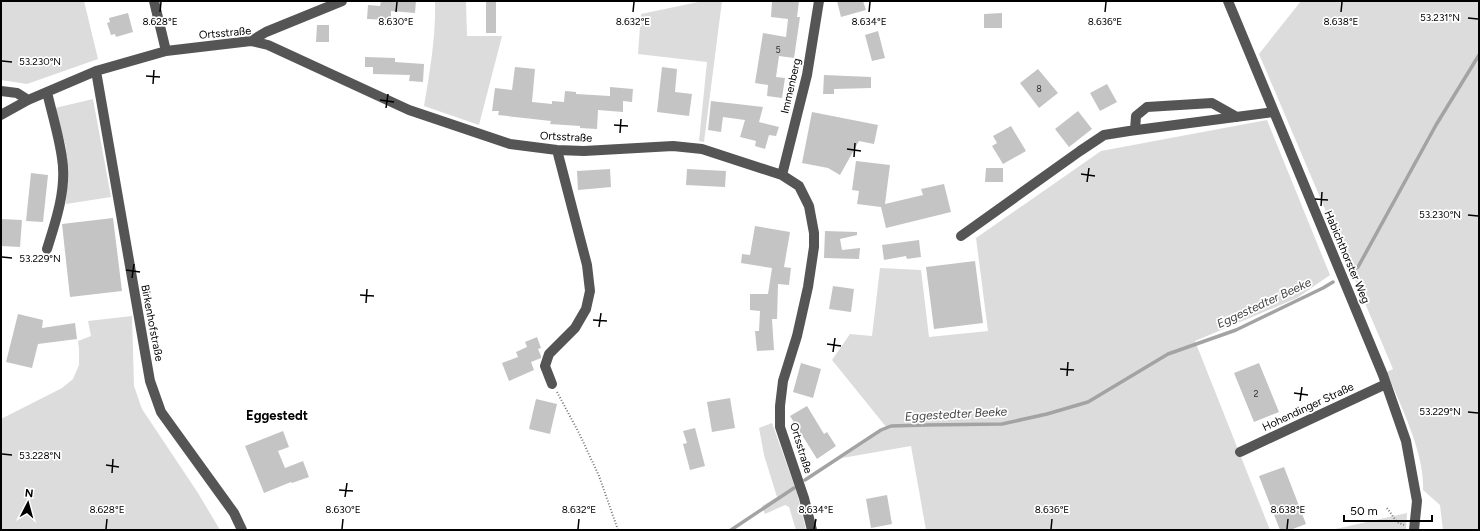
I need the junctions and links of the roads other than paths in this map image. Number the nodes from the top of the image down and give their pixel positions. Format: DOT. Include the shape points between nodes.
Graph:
graph roads {
  1 [pos="154,1"];
  2 [pos="342,1"];
  3 [pos="819,1"];
  4 [pos="1228,1"];
  5 [pos="251,41"];
  6 [pos="166,51"];
  7 [pos="96,71"];
  8 [pos="1,91"];
  9 [pos="47,92"];
  10 [pos="28,100"];
  11 [pos="1274,112"];
  12 [pos="1,115"];
  13 [pos="1237,117"];
  14 [pos="1134,130"];
  15 [pos="557,150"];
  16 [pos="782,175"];
  17 [pos="961,236"];
  18 [pos="47,249"];
  19 [pos="552,384"];
  20 [pos="1386,384"];
  21 [pos="1240,452"];
  22 [pos="1414,529"];
  23 [pos="242,530"];
  24 [pos="812,530"];
  1 -- 6 [label="street"];
  2 -- 5 [label="street" via="266,32"];
  3 -- 16 [label="street, Immenberg" via="807,75"];
  4 -- 11 [label="street, Habichthorster Weg"];
  5 -- 6 [label="street, Ortsstraße"];
  5 -- 15 [label="street, Ortsstraße" via="268,44 409,110 510,144"];
  6 -- 7 [label="street, Ortsstraße"];
  7 -- 9 [label="street, Ortsstraße"];
  7 -- 23 [label="street, Birkenhofstraße" via="150,382 161,412 234,513"];
  8 -- 10 [label="street" via="17,93"];
  9 -- 10 [label="street, Ortsstraße"];
  9 -- 18 [label="street" via="62,159 62,191"];
  10 -- 12 [label="street, Ortsstraße"];
  11 -- 13 [label="street"];
  11 -- 20 [label="street, Habichthorster Weg"];
  13 -- 14 [label="street"];
  13 -- 14 [label="street" via="1212,103 1147,107 1136,116"];
  14 -- 17 [label="street" via="1104,136 1080,150"];
  15 -- 16 [label="street, Ortsstraße" via="673,146 702,149"];
  15 -- 19 [label="street" via="587,265 590,290 586,309 575,328 550,354 546,366"];
  16 -- 24 [label="street, Ortsstraße" via="799,186 809,206 814,233 808,287 783,381 780,406 780,427"];
  20 -- 21 [label="street, Hohendinger Straße"];
  20 -- 22 [label="street, Habichthorster Weg" via="1406,442 1416,501"];
}
